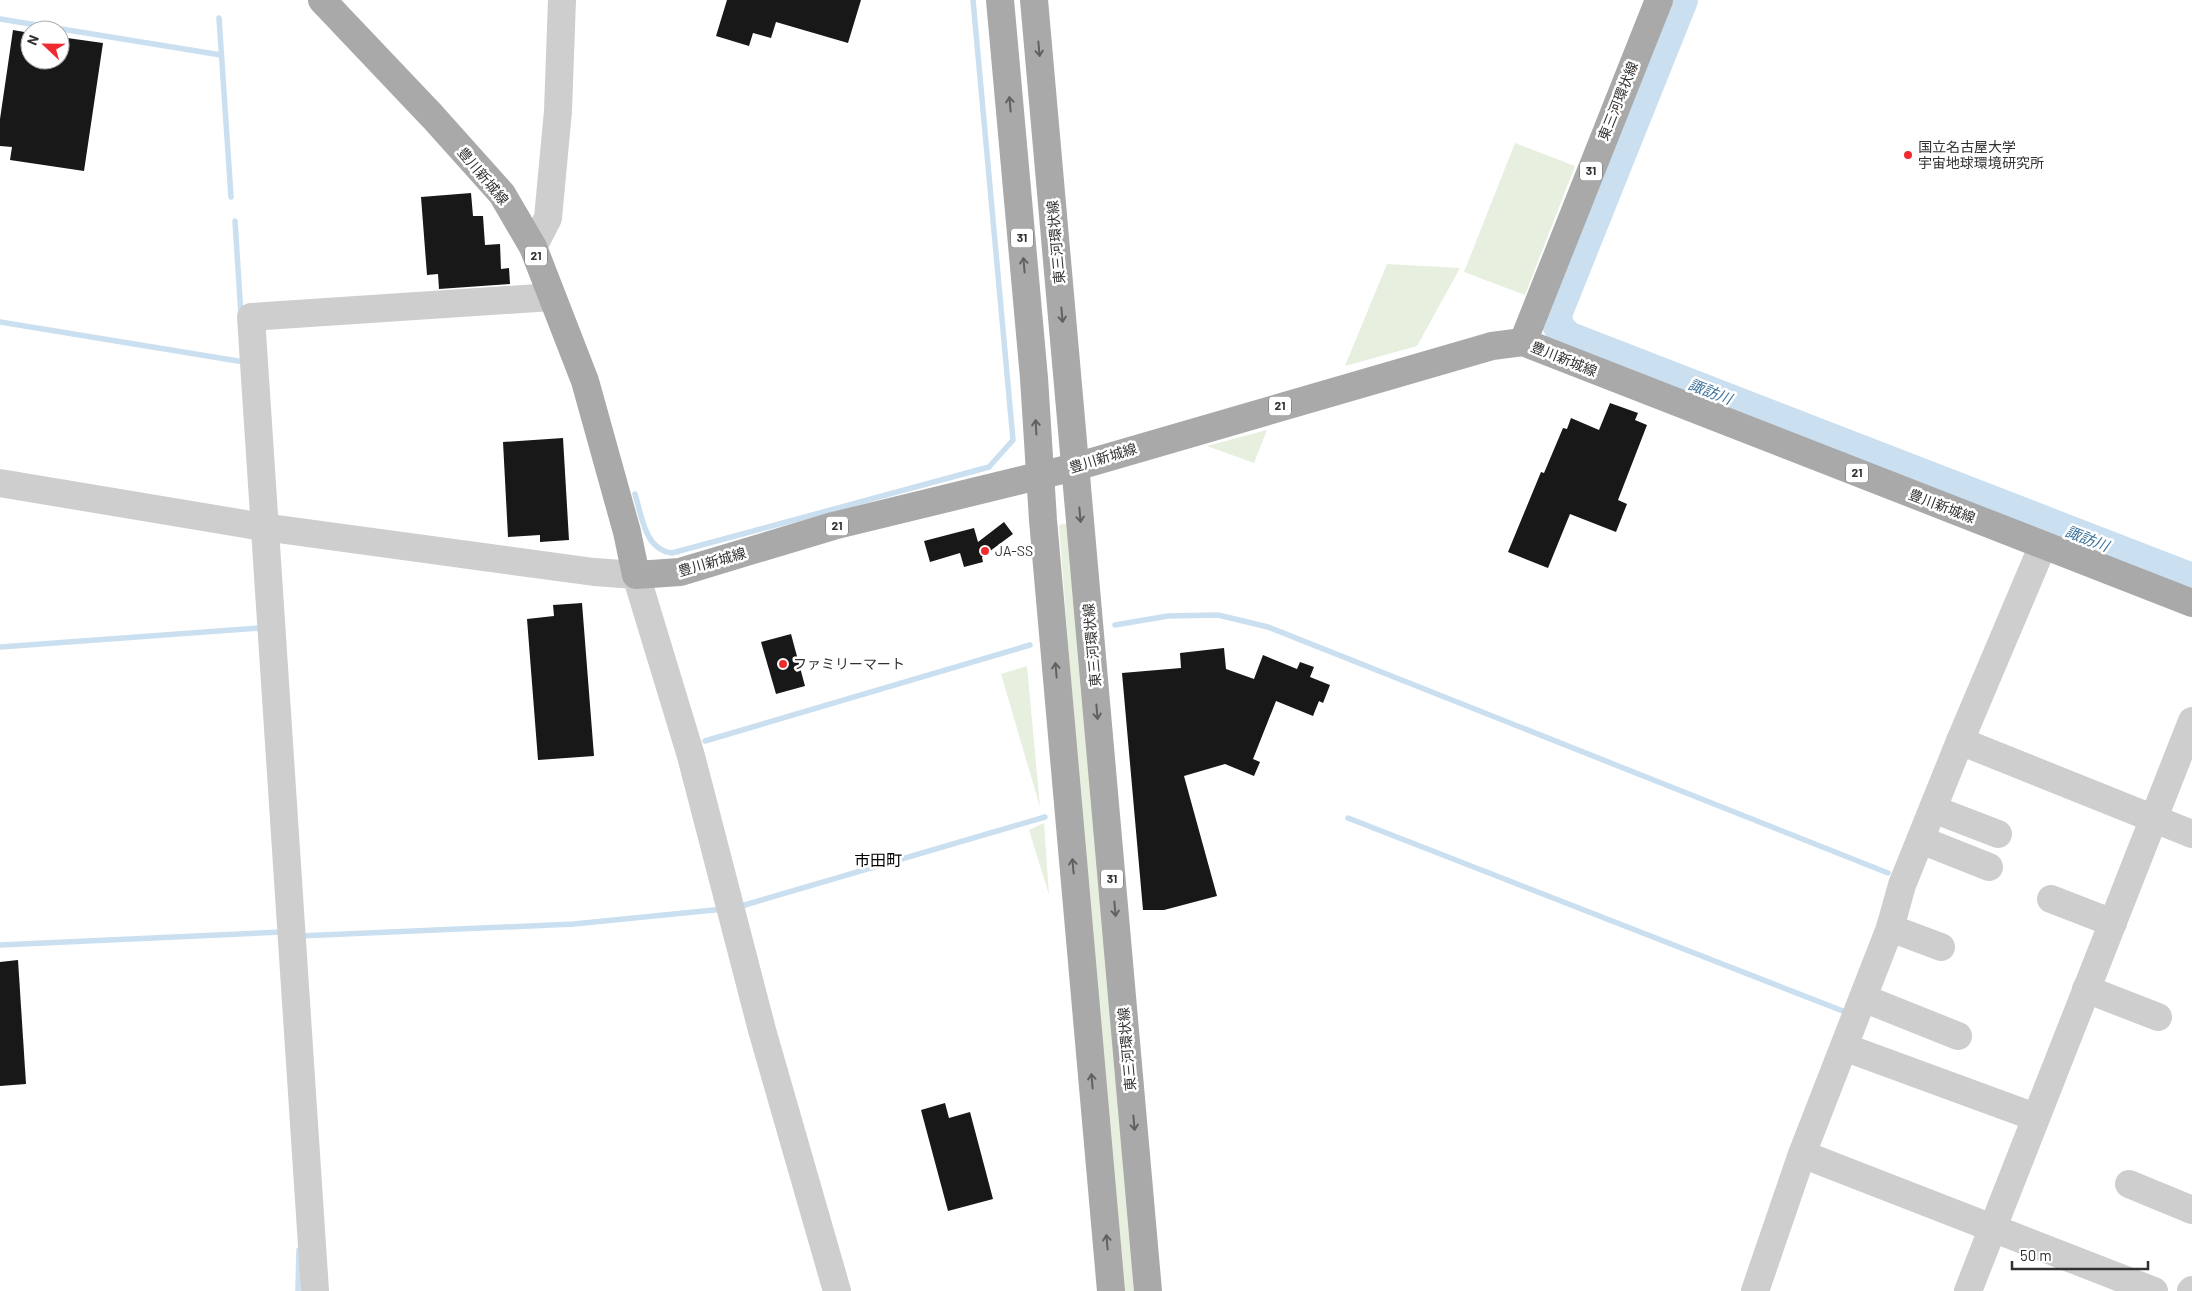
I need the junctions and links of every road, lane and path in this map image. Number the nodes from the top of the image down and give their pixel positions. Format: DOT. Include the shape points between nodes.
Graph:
graph roads {
  1 [pos="322,0"];
  2 [pos="562,0"];
  3 [pos="1000,0"];
  4 [pos="1034,0"];
  5 [pos="1659,0"];
  6 [pos="533,247"];
  7 [pos="552,297"];
  8 [pos="1523,342"];
  9 [pos="1075,466"];
  10 [pos="1039,476"];
  11 [pos="0,483"];
  12 [pos="263,527"];
  13 [pos="2043,546"];
  14 [pos="636,575"];
  15 [pos="2192,603"];
  16 [pos="2192,721"];
  17 [pos="1960,741"];
  18 [pos="1934,809"];
  19 [pos="2153,818"];
  20 [pos="1998,834"];
  21 [pos="2192,834"];
  22 [pos="1921,840"];
  23 [pos="1989,867"];
  24 [pos="2051,899"];
  25 [pos="2113,923"];
  26 [pos="1890,928"];
  27 [pos="1940,947"];
  28 [pos="2086,989"];
  29 [pos="1863,998"];
  30 [pos="2158,1017"];
  31 [pos="1958,1036"];
  32 [pos="1844,1047"];
  33 [pos="2036,1116"];
  34 [pos="1802,1154"];
  35 [pos="2129,1184"];
  36 [pos="2192,1210"];
  37 [pos="1991,1227"];
  38 [pos="315,1291"];
  39 [pos="836,1291"];
  40 [pos="1111,1291"];
  41 [pos="1148,1291"];
  42 [pos="1755,1291"];
  43 [pos="1968,1291"];
  44 [pos="2154,1291"];
  1 -- 6 [label="main road, 豊川新城線 / 21" via="502,194"];
  2 -- 6 [label="street" via="558,111 548,218"];
  10 -- 3 [label="main road, 31, one-way" via="1034,378"];
  4 -- 9 [label="main road, 東三河環状線 / 31, one-way"];
  5 -- 8 [label="main road, 東三河環状線 / 31"];
  6 -- 7 [label="main road, 豊川新城線 / 21"];
  7 -- 12 [label="street" via="251,317"];
  7 -- 14 [label="main road, 豊川新城線 / 21" via="585,382"];
  8 -- 9 [label="main road, 豊川新城線 / 21" via="1482,349"];
  8 -- 13 [label="main road, 豊川新城線 / 21"];
  9 -- 10 [label="main road, 豊川新城線 / 21"];
  9 -- 41 [label="main road, 東三河環状線 / 31, one-way"];
  10 -- 14 [label="main road, 豊川新城線 / 21" via="833,526 680,572"];
  40 -- 10 [label="main road, 31, one-way"];
  11 -- 12 [label="street"];
  12 -- 14 [label="street"];
  12 -- 38 [label="street"];
  13 -- 15 [label="main road, 豊川新城線 / 21"];
  13 -- 17 [label="street"];
  14 -- 39 [label="street" via="691,756 762,1030"];
  16 -- 19 [label="street"];
  17 -- 18 [label="street"];
  17 -- 19 [label="street"];
  18 -- 20 [label="street"];
  18 -- 22 [label="street"];
  19 -- 21 [label="street"];
  19 -- 25 [label="street"];
  22 -- 23 [label="street"];
  22 -- 26 [label="street" via="1902,885"];
  24 -- 25 [label="street"];
  25 -- 28 [label="street"];
  26 -- 27 [label="street"];
  26 -- 29 [label="street"];
  28 -- 30 [label="street"];
  28 -- 33 [label="street"];
  29 -- 31 [label="street"];
  29 -- 32 [label="street"];
  32 -- 33 [label="street"];
  32 -- 34 [label="street"];
  33 -- 37 [label="street"];
  34 -- 37 [label="street"];
  34 -- 42 [label="street"];
  35 -- 36 [label="street"];
  37 -- 43 [label="street"];
  37 -- 44 [label="street"];
}
